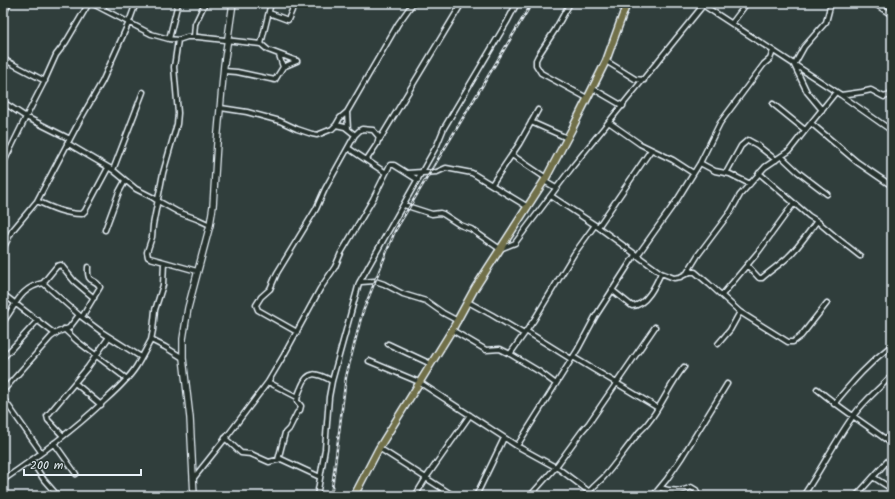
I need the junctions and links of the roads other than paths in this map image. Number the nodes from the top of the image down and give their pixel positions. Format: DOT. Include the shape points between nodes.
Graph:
graph roads {
  1 [pos="9,3"];
  2 [pos="90,3"];
  3 [pos="105,3"];
  4 [pos="136,3"];
  5 [pos="178,3"];
  6 [pos="205,3"];
  7 [pos="233,3"];
  8 [pos="271,3"];
  9 [pos="295,3"];
  10 [pos="413,3"];
  11 [pos="462,3"];
  12 [pos="517,3"];
  13 [pos="570,3"];
  14 [pos="627,3"];
  15 [pos="746,3"];
  16 [pos="831,3"];
  17 [pos="874,3"];
  18 [pos="704,4"];
  19 [pos="103,9"];
  20 [pos="269,13"];
  21 [pos="3,15"];
  22 [pos="892,15"];
  23 [pos="129,22"];
  24 [pos="732,23"];
  25 [pos="194,37"];
  26 [pos="169,39"];
  27 [pos="178,40"];
  28 [pos="227,41"];
  29 [pos="261,44"];
  30 [pos="773,51"];
  31 [pos="279,55"];
  32 [pos="3,59"];
  33 [pos="606,61"];
  34 [pos="794,65"];
  35 [pos="283,67"];
  36 [pos="224,71"];
  37 [pos="644,80"];
  38 [pos="45,81"];
  39 [pos="592,88"];
  40 [pos="143,92"];
  41 [pos="836,92"];
  42 [pos="892,92"];
  43 [pos="841,95"];
  44 [pos="588,98"];
  45 [pos="3,102"];
  46 [pos="773,104"];
  47 [pos="623,106"];
  48 [pos="221,108"];
  49 [pos="538,110"];
  50 [pos="822,110"];
  51 [pos="346,112"];
  52 [pos="26,116"];
  53 [pos="531,122"];
  54 [pos="610,122"];
  55 [pos="811,122"];
  56 [pos="336,125"];
  57 [pos="386,128"];
  58 [pos="348,129"];
  59 [pos="374,130"];
  60 [pos="805,130"];
  61 [pos="892,131"];
  62 [pos="355,135"];
  63 [pos="70,138"];
  64 [pos="567,138"];
  65 [pos="379,141"];
  66 [pos="67,143"];
  67 [pos="348,148"];
  68 [pos="651,150"];
  69 [pos="512,155"];
  70 [pos="782,157"];
  71 [pos="367,159"];
  72 [pos="776,160"];
  73 [pos="700,163"];
  74 [pos="3,164"];
  75 [pos="108,168"];
  76 [pos="113,170"];
  77 [pos="422,172"];
  78 [pos="386,173"];
  79 [pos="407,173"];
  80 [pos="694,173"];
  81 [pos="726,173"];
  82 [pos="759,173"];
  83 [pos="545,179"];
  84 [pos="418,180"];
  85 [pos="125,181"];
  86 [pos="492,184"];
  87 [pos="750,184"];
  88 [pos="892,186"];
  89 [pos="556,188"];
  90 [pos="828,194"];
  91 [pos="551,196"];
  92 [pos="37,201"];
  93 [pos="158,201"];
  94 [pos="794,203"];
  95 [pos="404,205"];
  96 [pos="528,207"];
  97 [pos="817,221"];
  98 [pos="210,225"];
  99 [pos="597,226"];
  100 [pos="105,230"];
  101 [pos="3,249"];
  102 [pos="500,249"];
  103 [pos="636,255"];
  104 [pos="860,256"];
  105 [pos="164,262"];
  106 [pos="747,266"];
  107 [pos="88,267"];
  108 [pos="197,271"];
  109 [pos="661,273"];
  110 [pos="685,275"];
  111 [pos="361,282"];
  112 [pos="43,283"];
  113 [pos="612,290"];
  114 [pos="3,294"];
  115 [pos="722,295"];
  116 [pos="94,298"];
  117 [pos="15,302"];
  118 [pos="468,302"];
  119 [pos="827,304"];
  120 [pos="740,312"];
  121 [pos="80,316"];
  122 [pos="38,320"];
  123 [pos="458,321"];
  124 [pos="3,322"];
  125 [pos="655,327"];
  126 [pos="64,329"];
  127 [pos="452,330"];
  128 [pos="297,332"];
  129 [pos="525,332"];
  130 [pos="55,334"];
  131 [pos="109,337"];
  132 [pos="151,340"];
  133 [pos="388,344"];
  134 [pos="718,344"];
  135 [pos="892,345"];
  136 [pos="510,354"];
  137 [pos="96,356"];
  138 [pos="141,357"];
  139 [pos="3,358"];
  140 [pos="183,358"];
  141 [pos="572,358"];
  142 [pos="369,361"];
  143 [pos="431,364"];
  144 [pos="684,367"];
  145 [pos="127,379"];
  146 [pos="888,379"];
  147 [pos="332,381"];
  148 [pos="268,382"];
  149 [pos="420,382"];
  150 [pos="617,382"];
  151 [pos="75,383"];
  152 [pos="556,384"];
  153 [pos="727,384"];
  154 [pos="817,389"];
  155 [pos="3,391"];
  156 [pos="297,397"];
  157 [pos="3,398"];
  158 [pos="834,404"];
  159 [pos="101,405"];
  160 [pos="658,408"];
  161 [pos="470,415"];
  162 [pos="853,416"];
  163 [pos="63,436"];
  164 [pos="225,438"];
  165 [pos="504,438"];
  166 [pos="54,443"];
  167 [pos="892,444"];
  168 [pos="517,446"];
  169 [pos="379,448"];
  170 [pos="41,452"];
  171 [pos="892,456"];
  172 [pos="31,460"];
  173 [pos="278,460"];
  174 [pos="556,468"];
  175 [pos="76,474"];
  176 [pos="873,476"];
  177 [pos="320,477"];
  178 [pos="426,478"];
  179 [pos="3,480"];
  180 [pos="192,480"];
  181 [pos="660,488"];
  182 [pos="3,490"];
  183 [pos="444,490"];
  184 [pos="892,490"];
  185 [pos="589,492"];
  186 [pos="6,496"];
  187 [pos="58,496"];
  188 [pos="194,496"];
  189 [pos="317,496"];
  190 [pos="354,496"];
  191 [pos="415,496"];
  192 [pos="440,496"];
  193 [pos="454,496"];
  194 [pos="476,496"];
  195 [pos="530,496"];
  196 [pos="586,496"];
  197 [pos="595,496"];
  198 [pos="653,496"];
  199 [pos="699,496"];
  200 [pos="803,496"];
  201 [pos="856,496"];
  1 -- 21 [label="street"];
  2 -- 19 [label="street"];
  2 -- 38 [label="street" via="56,55"];
  3 -- 19 [label="street"];
  4 -- 23 [label="street"];
  5 -- 26 [label="street"];
  6 -- 25 [label="street" via="195,24"];
  7 -- 28 [label="street"];
  8 -- 20 [label="street"];
  9 -- 20 [label="street" via="288,20"];
  10 -- 51 [label="street"];
  11 -- 57 [label="street"];
  12 -- 77 [label="street" via="444,128"];
  13 -- 44 [label="street" via="538,56 536,65 541,73"];
  14 -- 33 [label="main road"];
  15 -- 24 [label="street"];
  16 -- 34 [label="street" via="826,22 804,47"];
  17 -- 22 [label="street"];
  18 -- 24 [label="street"];
  18 -- 37 [label="street"];
  19 -- 23 [label="street"];
  20 -- 29 [label="street"];
  23 -- 26 [label="street" via="152,34"];
  23 -- 63 [label="street" via="108,70"];
  24 -- 30 [label="street"];
  25 -- 27 [label="street"];
  25 -- 28 [label="street"];
  26 -- 27 [label="street"];
  27 -- 93 [label="street" via="174,66 177,124"];
  28 -- 29 [label="street"];
  28 -- 36 [label="street"];
  29 -- 31 [label="street"];
  30 -- 34 [label="street"];
  30 -- 73 [label="street" via="770,59 720,123"];
  31 -- 35 [label="street"];
  31 -- 35 [label="street" via="297,61"];
  32 -- 38 [label="street"];
  33 -- 37 [label="street" via="635,79"];
  33 -- 39 [label="main road"];
  34 -- 41 [label="street"];
  34 -- 50 [label="street" via="807,92"];
  35 -- 36 [label="street" via="274,80"];
  36 -- 48 [label="street"];
  37 -- 47 [label="street"];
  38 -- 52 [label="street"];
  39 -- 44 [label="main road"];
  39 -- 47 [label="street"];
  40 -- 76 [label="street"];
  41 -- 43 [label="street"];
  41 -- 50 [label="street"];
  42 -- 43 [label="street" via="884,97 871,90"];
  43 -- 61 [label="street"];
  44 -- 64 [label="main road"];
  45 -- 52 [label="street"];
  46 -- 60 [label="street"];
  47 -- 54 [label="street"];
  48 -- 56 [label="street" via="280,121 317,135"];
  48 -- 98 [label="street"];
  49 -- 53 [label="street"];
  50 -- 55 [label="street"];
  51 -- 56 [label="street"];
  51 -- 58 [label="street"];
  52 -- 63 [label="street"];
  52 -- 74 [label="street"];
  53 -- 64 [label="street"];
  53 -- 69 [label="street"];
  54 -- 68 [label="street"];
  54 -- 89 [label="street"];
  55 -- 60 [label="street"];
  55 -- 88 [label="street" via="857,162"];
  56 -- 58 [label="street"];
  57 -- 59 [label="street"];
  57 -- 65 [label="street"];
  58 -- 62 [label="street"];
  59 -- 62 [label="street" via="362,129"];
  59 -- 65 [label="street" via="379,135"];
  60 -- 70 [label="street"];
  62 -- 67 [label="street"];
  63 -- 66 [label="street"];
  64 -- 83 [label="main road"];
  65 -- 71 [label="street"];
  66 -- 75 [label="street"];
  66 -- 92 [label="street"];
  67 -- 71 [label="street"];
  67 -- 128 [label="street" via="270,289 256,306 258,310"];
  68 -- 80 [label="street"];
  68 -- 99 [label="street"];
  69 -- 83 [label="street"];
  69 -- 86 [label="street"];
  70 -- 72 [label="street"];
  70 -- 90 [label="street"];
  71 -- 78 [label="street"];
  72 -- 81 [label="street" via="748,140 741,146"];
  72 -- 82 [label="street"];
  73 -- 80 [label="street"];
  73 -- 81 [label="street" via="715,172"];
  75 -- 76 [label="street"];
  75 -- 92 [label="street" via="82,214 58,211"];
  76 -- 85 [label="street"];
  77 -- 79 [label="street"];
  77 -- 84 [label="street"];
  77 -- 86 [label="street" via="454,168 472,173"];
  78 -- 79 [label="street" via="391,164"];
  78 -- 128 [label="street"];
  79 -- 84 [label="street"];
  80 -- 103 [label="street" via="657,229"];
  81 -- 87 [label="street"];
  82 -- 87 [label="street"];
  82 -- 94 [label="street"];
  83 -- 89 [label="street"];
  83 -- 96 [label="main road"];
  84 -- 95 [label="street"];
  85 -- 93 [label="street"];
  85 -- 100 [label="street" via="118,192"];
  86 -- 96 [label="street"];
  87 -- 110 [label="street"];
  89 -- 91 [label="street"];
  91 -- 99 [label="street"];
  91 -- 102 [label="street" via="515,243"];
  92 -- 101 [label="street" via="12,231"];
  93 -- 98 [label="street"];
  93 -- 105 [label="street" via="147,252 148,257"];
  94 -- 97 [label="street"];
  94 -- 106 [label="street"];
  95 -- 102 [label="street" via="432,214 443,214"];
  95 -- 111 [label="street"];
  96 -- 102 [label="main road"];
  97 -- 104 [label="street"];
  97 -- 106 [label="street" via="801,243 762,278"];
  98 -- 108 [label="street"];
  99 -- 103 [label="street"];
  99 -- 129 [label="street" via="574,254"];
  102 -- 118 [label="main road"];
  103 -- 109 [label="street"];
  103 -- 113 [label="street"];
  105 -- 108 [label="street"];
  105 -- 132 [label="street" via="163,285 155,310"];
  106 -- 115 [label="street"];
  107 -- 116 [label="street" via="88,278 100,287"];
  108 -- 140 [label="street" via="183,339"];
  109 -- 110 [label="street" via="674,278"];
  109 -- 113 [label="street" via="640,305 632,306"];
  110 -- 115 [label="street" via="695,272"];
  111 -- 123 [label="street" via="375,281 384,284 403,294 426,301"];
  111 -- 147 [label="street"];
  112 -- 116 [label="street" via="57,266 61,265 74,281"];
  112 -- 117 [label="street" via="21,295"];
  112 -- 121 [label="street"];
  113 -- 141 [label="street"];
  114 -- 117 [label="street"];
  115 -- 120 [label="street"];
  116 -- 121 [label="street"];
  117 -- 122 [label="street"];
  117 -- 124 [label="street"];
  118 -- 123 [label="main road"];
  118 -- 129 [label="street"];
  119 -- 120 [label="street" via="793,342 788,342"];
  120 -- 134 [label="street"];
  121 -- 126 [label="street" via="69,328"];
  121 -- 131 [label="street"];
  122 -- 130 [label="street"];
  122 -- 139 [label="street"];
  123 -- 127 [label="main road"];
  125 -- 150 [label="street"];
  126 -- 130 [label="street"];
  126 -- 137 [label="street"];
  127 -- 136 [label="street" via="486,350 500,349"];
  127 -- 143 [label="main road"];
  128 -- 148 [label="street"];
  129 -- 136 [label="street"];
  129 -- 141 [label="street"];
  130 -- 155 [label="street"];
  131 -- 137 [label="street"];
  131 -- 138 [label="street"];
  132 -- 138 [label="street"];
  132 -- 140 [label="street"];
  133 -- 143 [label="street"];
  135 -- 158 [label="street" via="861,372"];
  136 -- 152 [label="street"];
  137 -- 145 [label="street"];
  137 -- 151 [label="street"];
  138 -- 145 [label="street"];
  140 -- 180 [label="street" via="190,418"];
  141 -- 150 [label="street"];
  141 -- 152 [label="street"];
  142 -- 149 [label="street"];
  143 -- 149 [label="main road"];
  144 -- 160 [label="street"];
  145 -- 159 [label="street"];
  146 -- 162 [label="street"];
  147 -- 156 [label="street" via="316,374 308,376"];
  147 -- 177 [label="street"];
  148 -- 156 [label="street"];
  148 -- 164 [label="street"];
  149 -- 161 [label="street"];
  149 -- 169 [label="main road"];
  150 -- 160 [label="street"];
  150 -- 174 [label="street"];
  151 -- 159 [label="street"];
  151 -- 163 [label="street" via="47,416"];
  152 -- 168 [label="street"];
  153 -- 181 [label="street"];
  154 -- 158 [label="street"];
  156 -- 173 [label="street" via="300,408 285,433"];
  157 -- 170 [label="street"];
  158 -- 162 [label="street"];
  159 -- 163 [label="street"];
  160 -- 185 [label="street"];
  161 -- 165 [label="street"];
  161 -- 178 [label="street"];
  162 -- 167 [label="street"];
  162 -- 200 [label="street"];
  163 -- 166 [label="street"];
  164 -- 173 [label="street" via="241,453 269,462"];
  164 -- 180 [label="street"];
  165 -- 168 [label="street"];
  165 -- 194 [label="street"];
  166 -- 170 [label="street"];
  166 -- 175 [label="street"];
  168 -- 174 [label="street"];
  169 -- 178 [label="street"];
  169 -- 190 [label="main road"];
  170 -- 172 [label="street"];
  171 -- 176 [label="street"];
  172 -- 179 [label="street"];
  172 -- 187 [label="street"];
  173 -- 177 [label="street" via="284,460"];
  174 -- 185 [label="street"];
  174 -- 195 [label="street"];
  176 -- 184 [label="street"];
  176 -- 201 [label="street"];
  177 -- 189 [label="street"];
  178 -- 183 [label="street"];
  178 -- 191 [label="street"];
  180 -- 188 [label="street"];
  181 -- 198 [label="street"];
  181 -- 199 [label="street" via="667,491 687,489 691,486"];
  182 -- 186 [label="street"];
  183 -- 192 [label="street"];
  183 -- 193 [label="street"];
  185 -- 196 [label="street"];
  185 -- 197 [label="street"];
}
